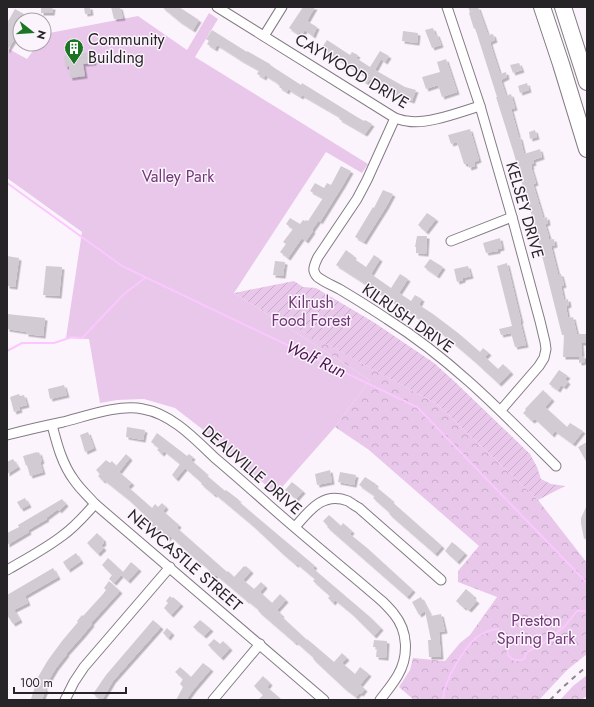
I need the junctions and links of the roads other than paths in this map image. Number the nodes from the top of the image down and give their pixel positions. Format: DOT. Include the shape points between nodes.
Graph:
graph roads {
  1 [pos="217,7"];
  2 [pos="282,7"];
  3 [pos="447,7"];
  4 [pos="542,7"];
  5 [pos="563,7"];
  6 [pos="264,36"];
  7 [pos="587,82"];
  8 [pos="480,106"];
  9 [pos="395,118"];
  10 [pos="587,149"];
  11 [pos="512,217"];
  12 [pos="452,241"];
  13 [pos="501,410"];
  14 [pos="52,424"];
  15 [pos="7,436"];
  16 [pos="556,466"];
  17 [pos="96,504"];
  18 [pos="295,527"];
  19 [pos="170,567"];
  20 [pos="7,570"];
  21 [pos="441,580"];
  22 [pos="260,644"];
  23 [pos="65,700"];
  24 [pos="213,700"];
  25 [pos="324,700"];
  26 [pos="380,700"];
  1 -- 6 [label="street, CAYWOOD DRIVE"];
  2 -- 6 [label="street"];
  3 -- 8 [label="street, KELSEY DRIVE"];
  4 -- 10 [label="highway"];
  5 -- 7 [label="highway"];
  6 -- 9 [label="street, CAYWOOD DRIVE"];
  8 -- 9 [label="street, CAYWOOD DRIVE" via="430,121 408,122"];
  8 -- 11 [label="street, KELSEY DRIVE"];
  9 -- 13 [label="street, KILRUSH DRIVE" via="357,199 318,257 314,271 319,278 392,322 433,351"];
  11 -- 12 [label="street"];
  11 -- 13 [label="street, KELSEY DRIVE" via="546,349 539,366"];
  13 -- 16 [label="street, KILRUSH DRIVE"];
  14 -- 15 [label="street, DEAUVILLE DRIVE"];
  14 -- 17 [label="street, NEWCASTLE STREET" via="67,469"];
  14 -- 18 [label="street, DEAUVILLE DRIVE" via="131,407 158,414 192,437"];
  17 -- 19 [label="street, NEWCASTLE STREET"];
  17 -- 20 [label="street" via="63,535"];
  18 -- 21 [label="street" via="316,504 330,499 348,501"];
  18 -- 26 [label="street, DEAUVILLE DRIVE" via="383,602 401,624 406,644 405,655 399,671"];
  19 -- 22 [label="street, NEWCASTLE STREET"];
  19 -- 23 [label="street" via="84,667"];
  22 -- 24 [label="street"];
  22 -- 25 [label="street, NEWCASTLE STREET"];
}
